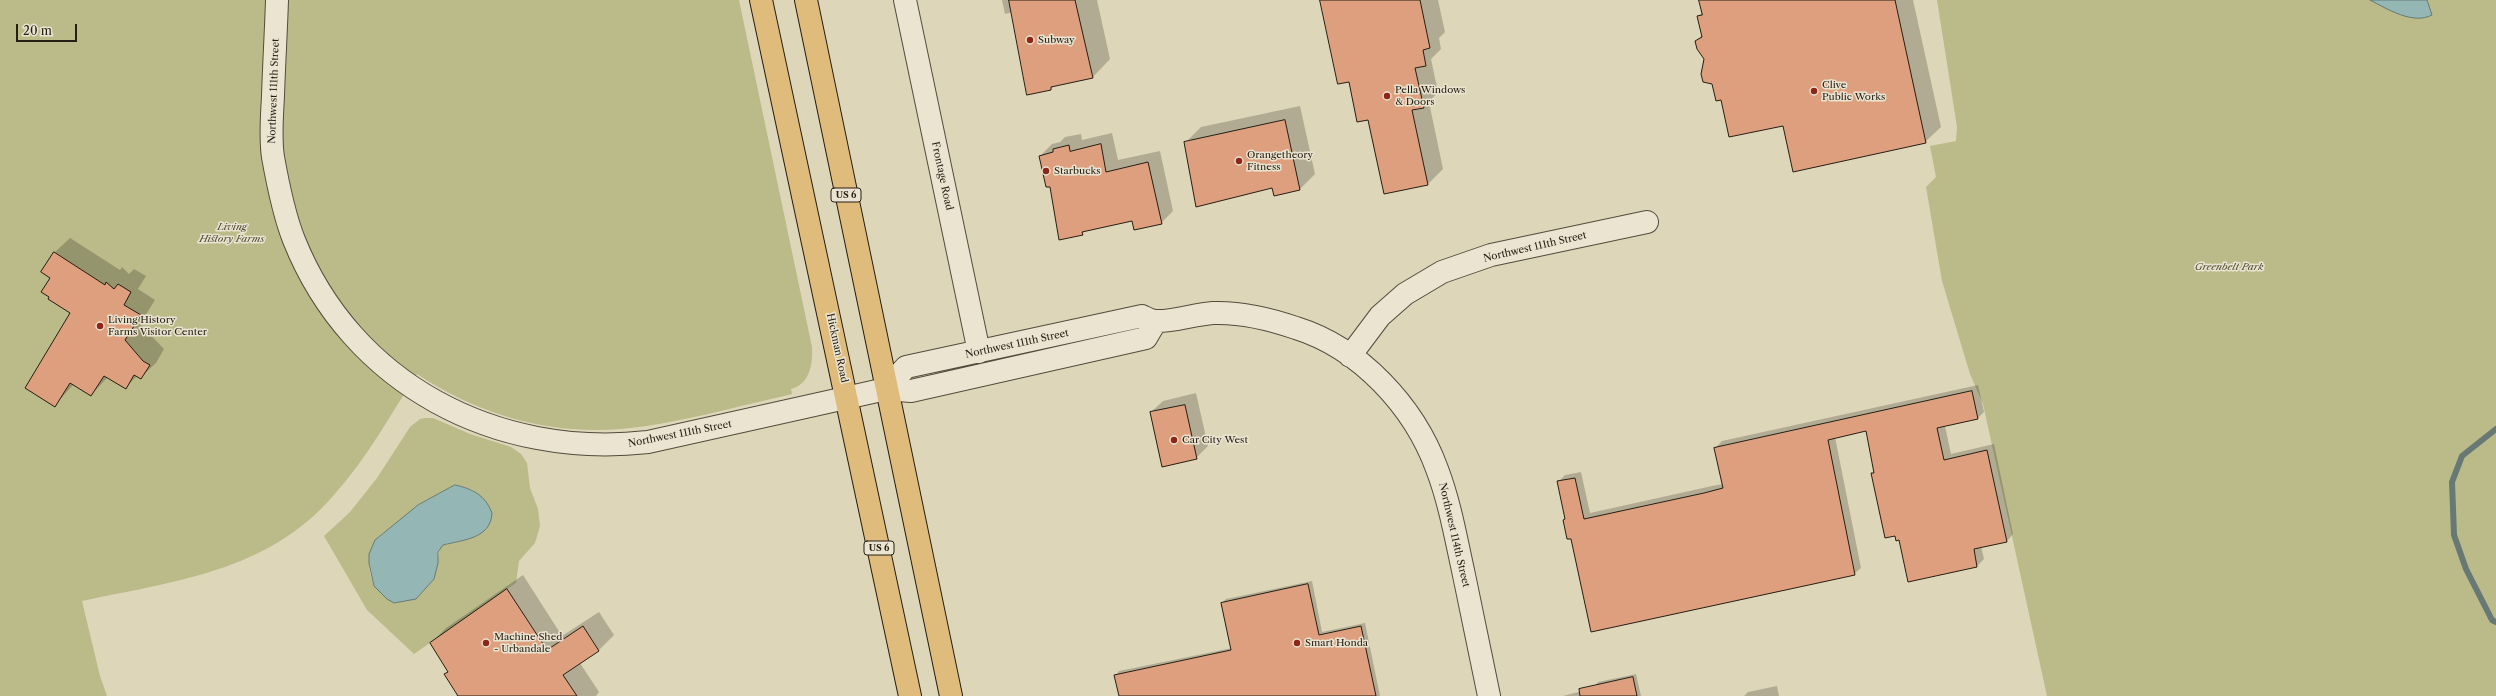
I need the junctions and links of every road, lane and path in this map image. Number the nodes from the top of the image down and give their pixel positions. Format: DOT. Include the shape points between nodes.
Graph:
graph roads {
  1 [pos="278,0"];
  2 [pos="761,0"];
  3 [pos="806,0"];
  4 [pos="905,0"];
  5 [pos="1647,222"];
  6 [pos="1156,321"];
  7 [pos="979,352"];
  8 [pos="1350,356"];
  9 [pos="886,389"];
  10 [pos="848,399"];
  11 [pos="910,696"];
  12 [pos="951,696"];
  13 [pos="1489,696"];
  1 -- 10 [label="street, Northwest 111th Street" via="272,149 294,239 316,285 340,320 371,354 422,396 464,416 511,433 593,444 622,445 648,442"];
  2 -- 10 [label="main road, Hickman Road / US 6"];
  3 -- 9 [label="main road, US 6"];
  4 -- 7 [label="street, Frontage Road"];
  5 -- 8 [label="street, Northwest 111th Street" via="1492,255 1442,272 1405,294 1380,316"];
  6 -- 7 [label="street, Northwest 111th Street" via="1142,316"];
  6 -- 8 [label="street, Northwest 111th Street" via="1214,313 1248,316 1296,328 1327,341"];
  6 -- 9 [label="street, Northwest 111th Street" via="1146,338 911,391"];
  7 -- 9 [label="street, Northwest 111th Street" via="906,367"];
  8 -- 13 [label="street, Northwest 114th Street" via="1372,373 1408,413 1424,439 1437,468 1450,509"];
  9 -- 10 [label="street, Northwest 111th Street"];
  9 -- 12 [label="main road, US 6"];
  10 -- 11 [label="main road, Hickman Road / US 6"];
}
